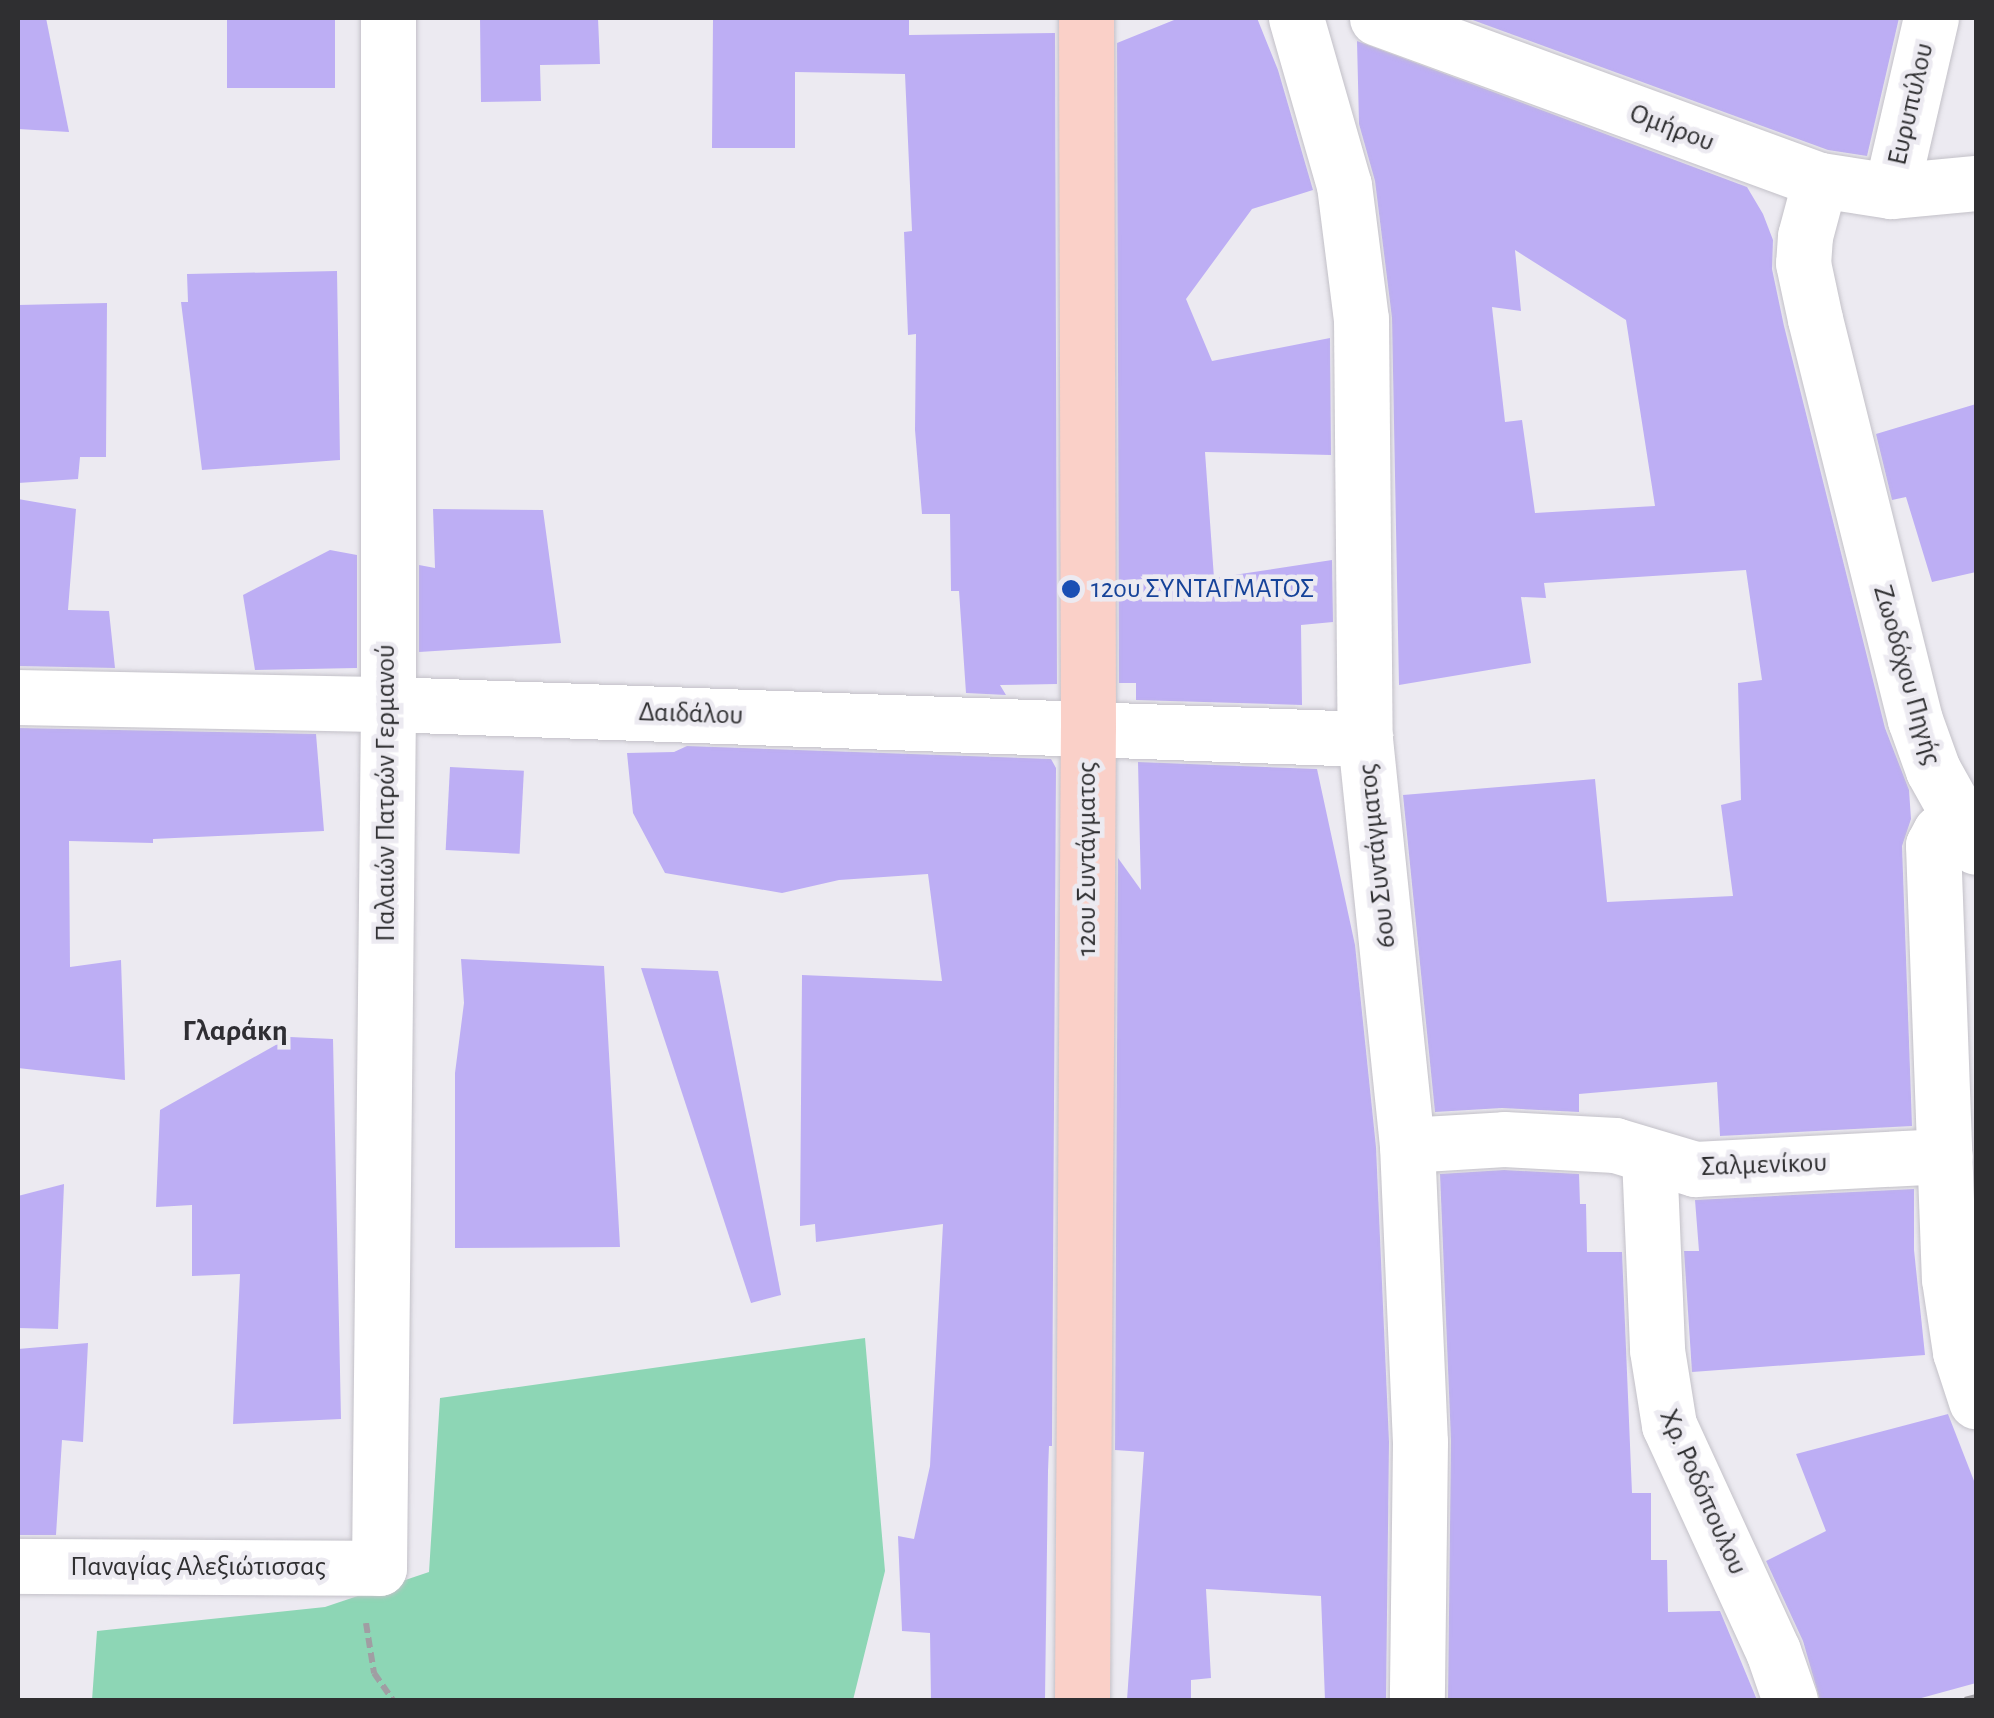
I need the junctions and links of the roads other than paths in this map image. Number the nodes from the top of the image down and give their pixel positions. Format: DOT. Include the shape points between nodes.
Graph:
graph roads {
  1 [pos="388,18"];
  2 [pos="1086,18"];
  3 [pos="1296,18"];
  4 [pos="1378,18"];
  5 [pos="1931,18"];
  6 [pos="1820,180"];
  7 [pos="1976,183"];
  8 [pos="1891,190"];
  9 [pos="18,697"];
  10 [pos="388,704"];
  11 [pos="1088,728"];
  12 [pos="1365,739"];
  13 [pos="1967,833"];
  14 [pos="1407,1145"];
  15 [pos="1649,1156"];
  16 [pos="1945,1156"];
  17 [pos="1976,1402"];
  18 [pos="18,1566"];
  19 [pos="368,1568"];
  20 [pos="1082,1700"];
  21 [pos="1416,1700"];
  22 [pos="1790,1700"];
  1 -- 10 [label="street, Παλαιών Πατρών Γερμανού"];
  2 -- 11 [label="main road, 12ου Συντάγματος"];
  3 -- 12 [label="street, 6ου Συντάγματος" via="1344,185 1360,318"];
  4 -- 6 [label="street, Ομήρου"];
  5 -- 8 [label="street, Ευρυπύλου"];
  6 -- 8 [label="street, Ομήρου"];
  6 -- 13 [label="street, Ζωοδόχου Πηγής" via="1803,263 1815,319 1915,720"];
  7 -- 8 [label="street, Ομήρου"];
  9 -- 10 [label="street, Δαιδάλου"];
  10 -- 11 [label="street, Δαιδάλου"];
  10 -- 19 [label="street, Παλαιών Πατρών Γερμανού"];
  11 -- 12 [label="street, Δαιδάλου"];
  11 -- 20 [label="main road, 12ου Συντάγματος"];
  12 -- 14 [label="street, 6ου Συντάγματος"];
  13 -- 16 [label="street, Ζωοδόχου Πηγής" via="1940,832 1933,844"];
  14 -- 15 [label="street, Σαλμενίκου" via="1542,1140 1614,1144"];
  14 -- 21 [label="street, 6ου Συντάγματος" via="1420,1442"];
  15 -- 16 [label="street, Σαλμενίκου" via="1696,1169"];
  15 -- 22 [label="street, Χρ. Ροδόπουλου" via="1657,1350 1669,1425"];
  16 -- 17 [label="street, Ζωοδόχου Πηγής" via="1952,1314"];
  18 -- 19 [label="street, Παναγίας Αλεξιώτισσας"];
}
